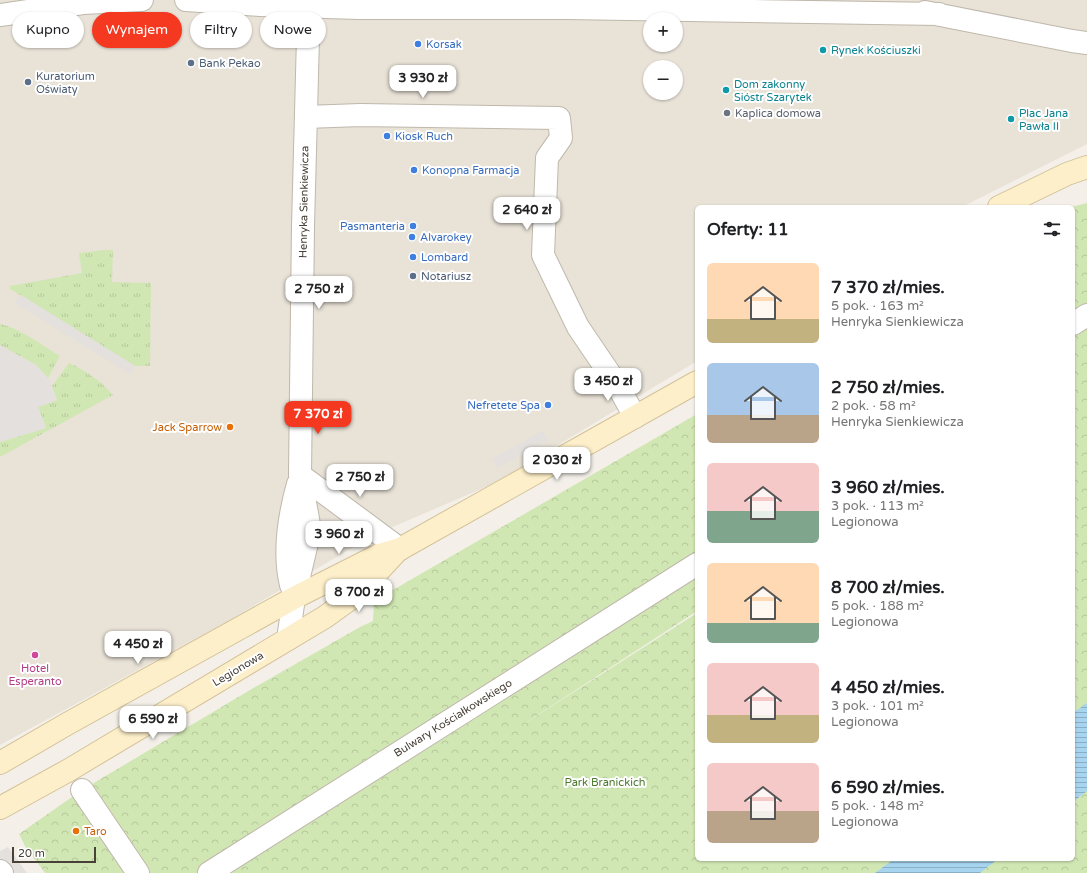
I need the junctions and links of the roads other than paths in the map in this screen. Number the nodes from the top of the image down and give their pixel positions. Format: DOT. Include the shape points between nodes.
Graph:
graph roads {
  1 [pos="142,0"];
  2 [pos="186,0"];
  3 [pos="865,0"];
  4 [pos="306,4"];
  5 [pos="939,14"];
  6 [pos="0,15"];
  7 [pos="1087,43"];
  8 [pos="306,117"];
  9 [pos="1087,167"];
  10 [pos="1003,205"];
  11 [pos="1087,315"];
  12 [pos="1075,323"];
  13 [pos="695,383"];
  14 [pos="636,417"];
  15 [pos="300,475"];
  16 [pos="400,549"];
  17 [pos="695,565"];
  18 [pos="294,598"];
  19 [pos="288,639"];
  20 [pos="0,763"];
  21 [pos="82,790"];
  22 [pos="0,808"];
  23 [pos="0,870"];
  24 [pos="2,873"];
  25 [pos="138,873"];
  26 [pos="209,873"];
  1 -- 6 [label="street" via="83,3"];
  2 -- 4 [label="street"];
  3 -- 5 [label="street"];
  4 -- 5 [label="street" via="359,8 567,8"];
  4 -- 8 [label="street, Henryka Sienkiewicza"];
  5 -- 7 [label="street"];
  8 -- 14 [label="street" via="360,115 559,118 560,138 547,158 543,255 578,327"];
  8 -- 15 [label="street, Henryka Sienkiewicza"];
  9 -- 10 [label="main road"];
  11 -- 12 [label="street"];
  13 -- 14 [label="main road, Legionowa"];
  14 -- 16 [label="main road, Legionowa"];
  15 -- 16 [label="street"];
  15 -- 18 [label="street, Henryka Sienkiewicza" via="289,530 288,571"];
  16 -- 18 [label="main road, Legionowa" via="379,555"];
  16 -- 19 [label="main road, Legionowa" via="357,594"];
  17 -- 26 [label="street, Bulwary Kościałkowskiego"];
  18 -- 19 [label="street, Henryka Sienkiewicza"];
  18 -- 20 [label="main road, Legionowa"];
  19 -- 22 [label="main road, Legionowa" via="69,770"];
  21 -- 25 [label="street"];
  23 -- 24 [label="street"];
}
